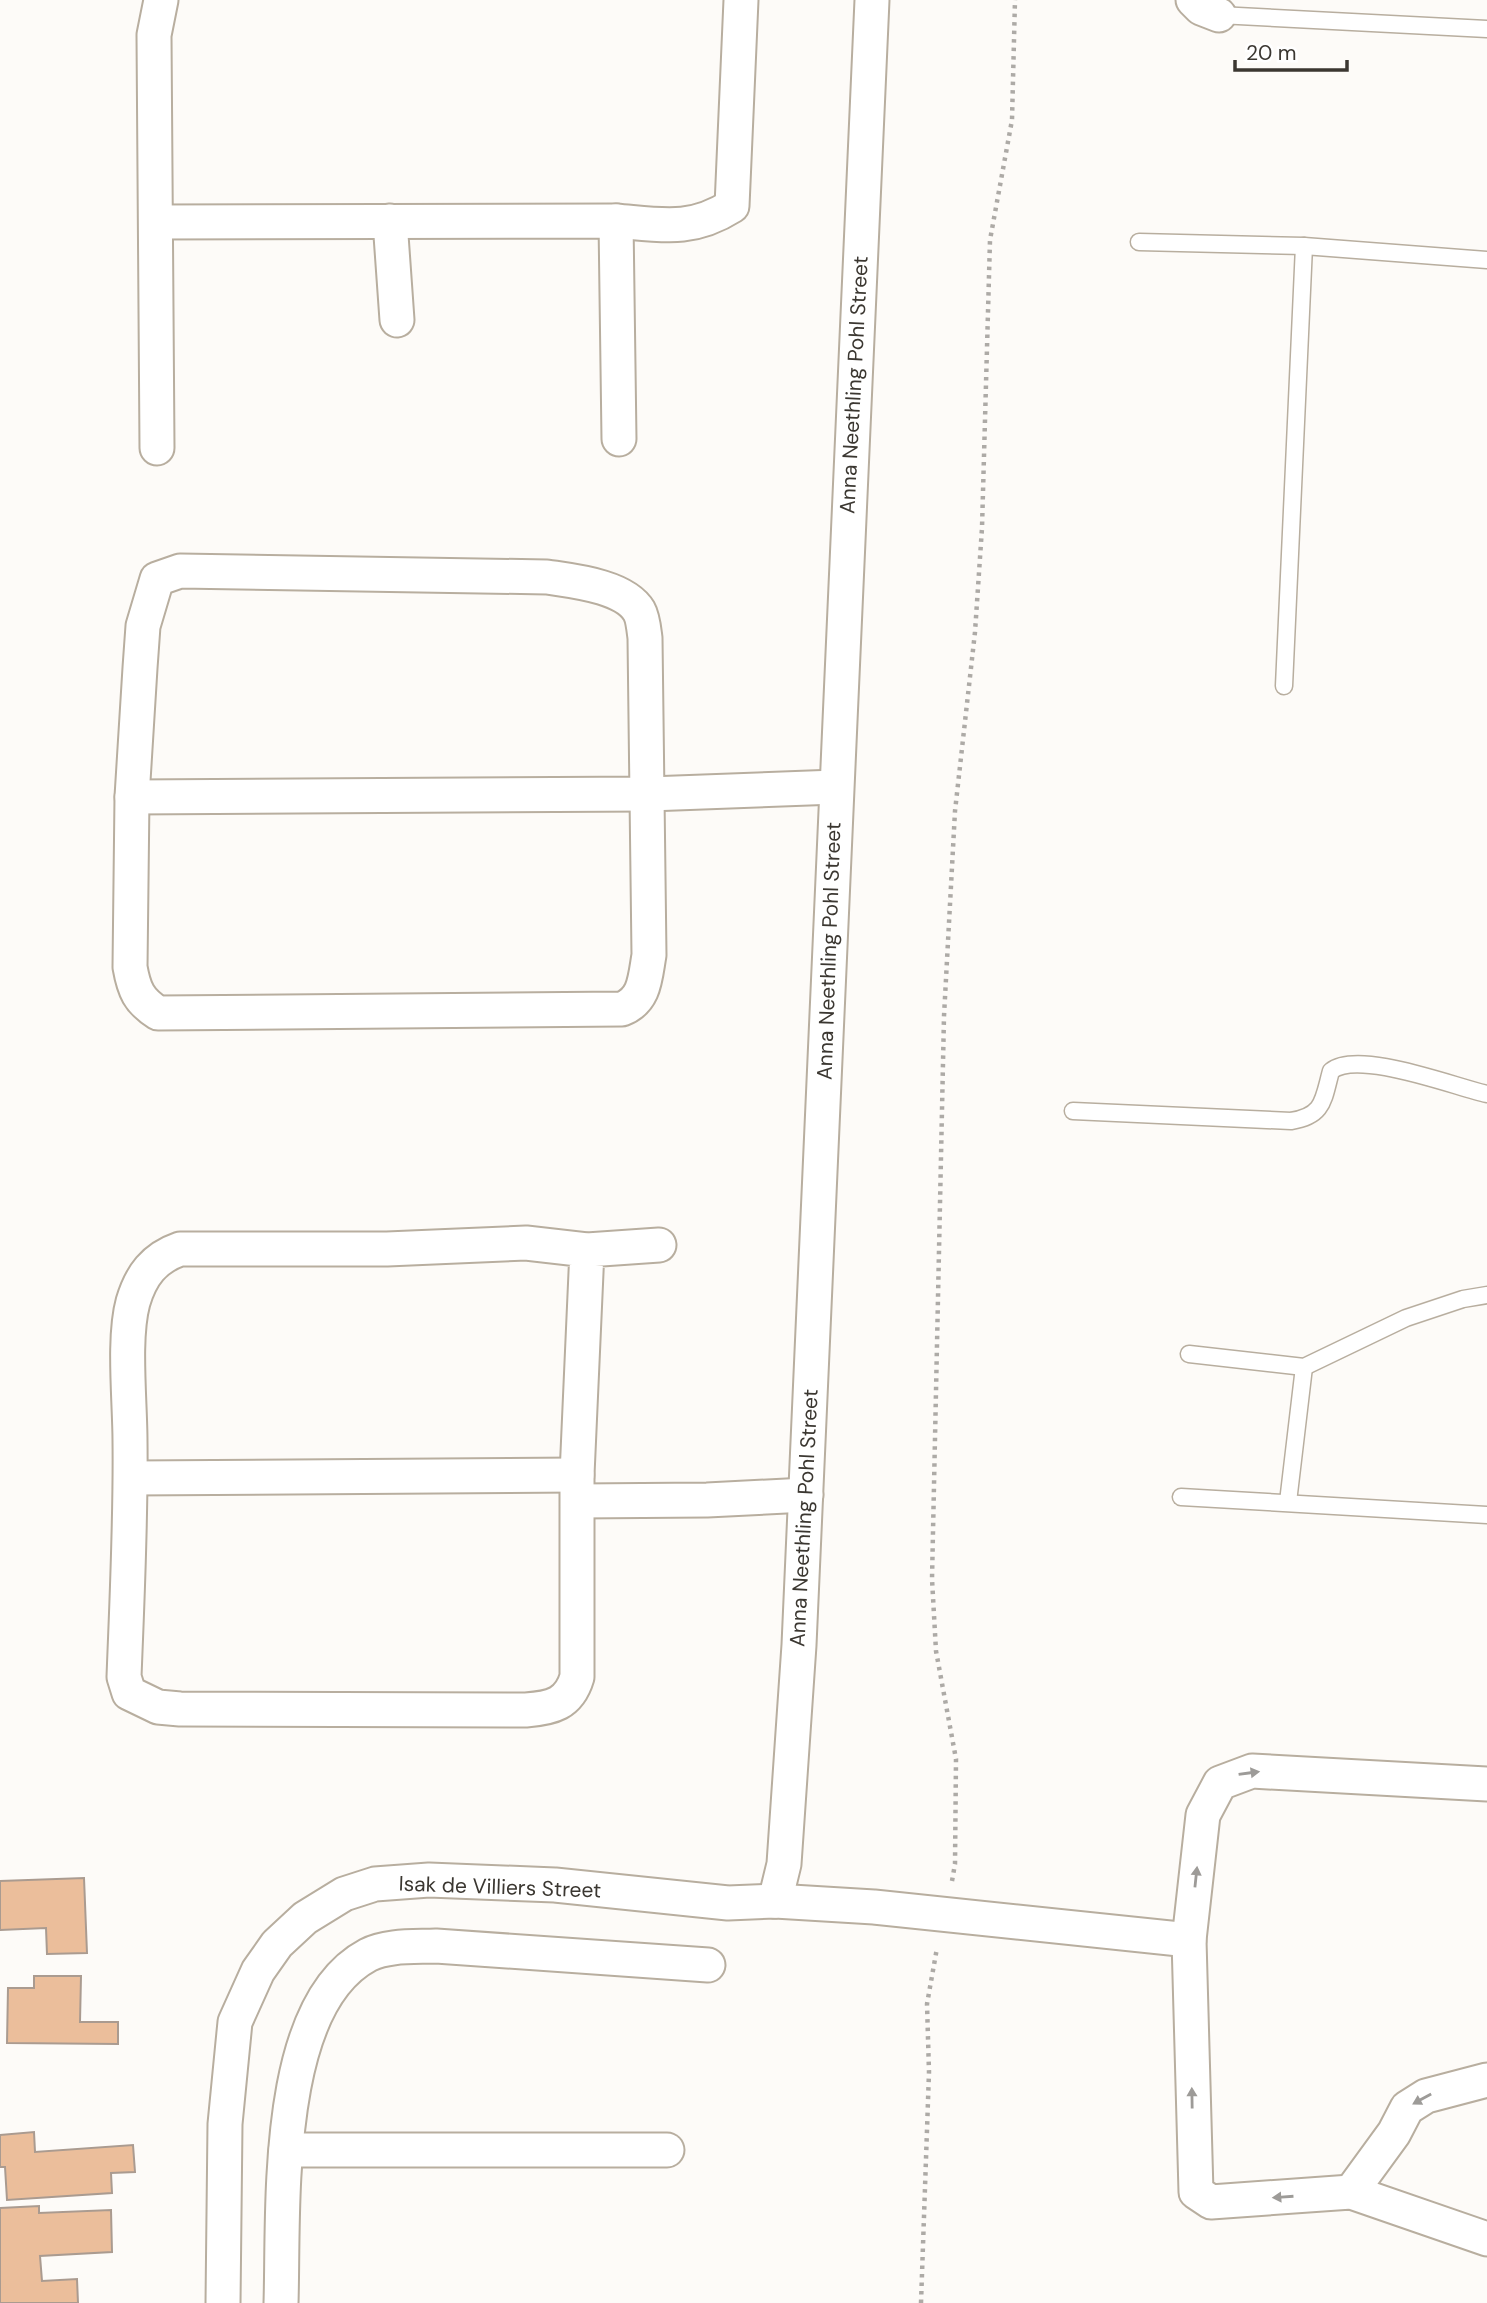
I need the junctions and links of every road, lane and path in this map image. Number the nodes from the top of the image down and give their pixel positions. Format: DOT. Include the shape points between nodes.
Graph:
graph roads {
  1 [pos="161,0"];
  2 [pos="741,0"];
  3 [pos="872,0"];
  4 [pos="1014,0"];
  5 [pos="1206,8"];
  6 [pos="1487,29"];
  7 [pos="390,221"];
  8 [pos="616,221"];
  9 [pos="156,222"];
  10 [pos="1139,242"];
  11 [pos="1304,246"];
  12 [pos="1487,260"];
  13 [pos="397,320"];
  14 [pos="619,439"];
  15 [pos="157,448"];
  16 [pos="1284,686"];
  17 [pos="836,787"];
  18 [pos="649,794"];
  19 [pos="132,797"];
  20 [pos="1487,1094"];
  21 [pos="1073,1111"];
  22 [pos="659,1245"];
  23 [pos="587,1250"];
  24 [pos="1487,1295"];
  25 [pos="1189,1354"];
  26 [pos="1304,1367"];
  27 [pos="131,1478"];
  28 [pos="577,1488"];
  29 [pos="806,1495"];
  30 [pos="1181,1497"];
  31 [pos="1288,1502"];
  32 [pos="1487,1515"];
  33 [pos="1487,1784"];
  34 [pos="950,1890"];
  35 [pos="775,1901"];
  36 [pos="1189,1940"];
  37 [pos="938,1943"];
  38 [pos="708,1965"];
  39 [pos="1487,2080"];
  40 [pos="286,2150"];
  41 [pos="667,2150"];
  42 [pos="1351,2192"];
  43 [pos="1487,2239"];
  44 [pos="223,2303"];
  45 [pos="281,2303"];
  46 [pos="921,2303"];
  1 -- 9 [label="street" via="155,35"];
  2 -- 8 [label="street" via="732,206 701,223 681,226"];
  3 -- 17 [label="street, Anna Neethling Pohl Street"];
  4 -- 34 [label="path" via="1012,120 990,240 982,528 955,811 944,1016 932,1579 936,1651 956,1759 955,1864"];
  5 -- 6 [label="lane"];
  7 -- 8 [label="street"];
  7 -- 9 [label="street"];
  7 -- 13 [label="street"];
  8 -- 14 [label="street"];
  9 -- 15 [label="street"];
  10 -- 11 [label="lane"];
  11 -- 12 [label="lane"];
  11 -- 16 [label="lane"];
  17 -- 18 [label="street"];
  17 -- 29 [label="street, Anna Neethling Pohl Street"];
  18 -- 19 [label="street"];
  18 -- 19 [label="street" via="645,638 639,611 622,596 594,584 547,577 180,570 157,579 148,601 139,668"];
  18 -- 19 [label="street" via="649,956 643,989 633,1005 622,1009 158,1013 142,1003 130,967"];
  20 -- 21 [label="lane" via="1420,1075 1345,1065 1331,1071 1319,1109 1305,1119"];
  22 -- 23 [label="street"];
  23 -- 27 [label="street" via="526,1243 387,1249 180,1249 163,1255 147,1270 132,1305"];
  23 -- 28 [label="street"];
  24 -- 26 [label="lane" via="1406,1318"];
  25 -- 26 [label="lane"];
  26 -- 31 [label="lane"];
  27 -- 28 [label="street"];
  27 -- 28 [label="street" via="124,1677 129,1693 138,1700 180,1709 526,1710 561,1704 577,1677"];
  28 -- 29 [label="street" via="707,1500"];
  29 -- 35 [label="street, Anna Neethling Pohl Street" via="784,1864"];
  30 -- 31 [label="lane"];
  31 -- 32 [label="lane"];
  36 -- 33 [label="street, one-way" via="1203,1815 1220,1783 1233,1775 1287,1771"];
  35 -- 36 [label="street, Isak de Villiers Street"];
  35 -- 44 [label="street, Isak de Villiers Street" via="728,1903 555,1885 429,1880 375,1884 344,1894 305,1918 277,1944 258,1971 235,2022 225,2124"];
  42 -- 36 [label="street, one-way" via="1212,2202 1196,2192"];
  37 -- 46 [label="path" via="927,2004"];
  38 -- 40 [label="street" via="436,1946 401,1947 368,1955 317,2010 293,2087"];
  39 -- 42 [label="street, one-way" via="1426,2096 1407,2108"];
  40 -- 41 [label="street"];
  40 -- 45 [label="street"];
  42 -- 43 [label="street"];
}
